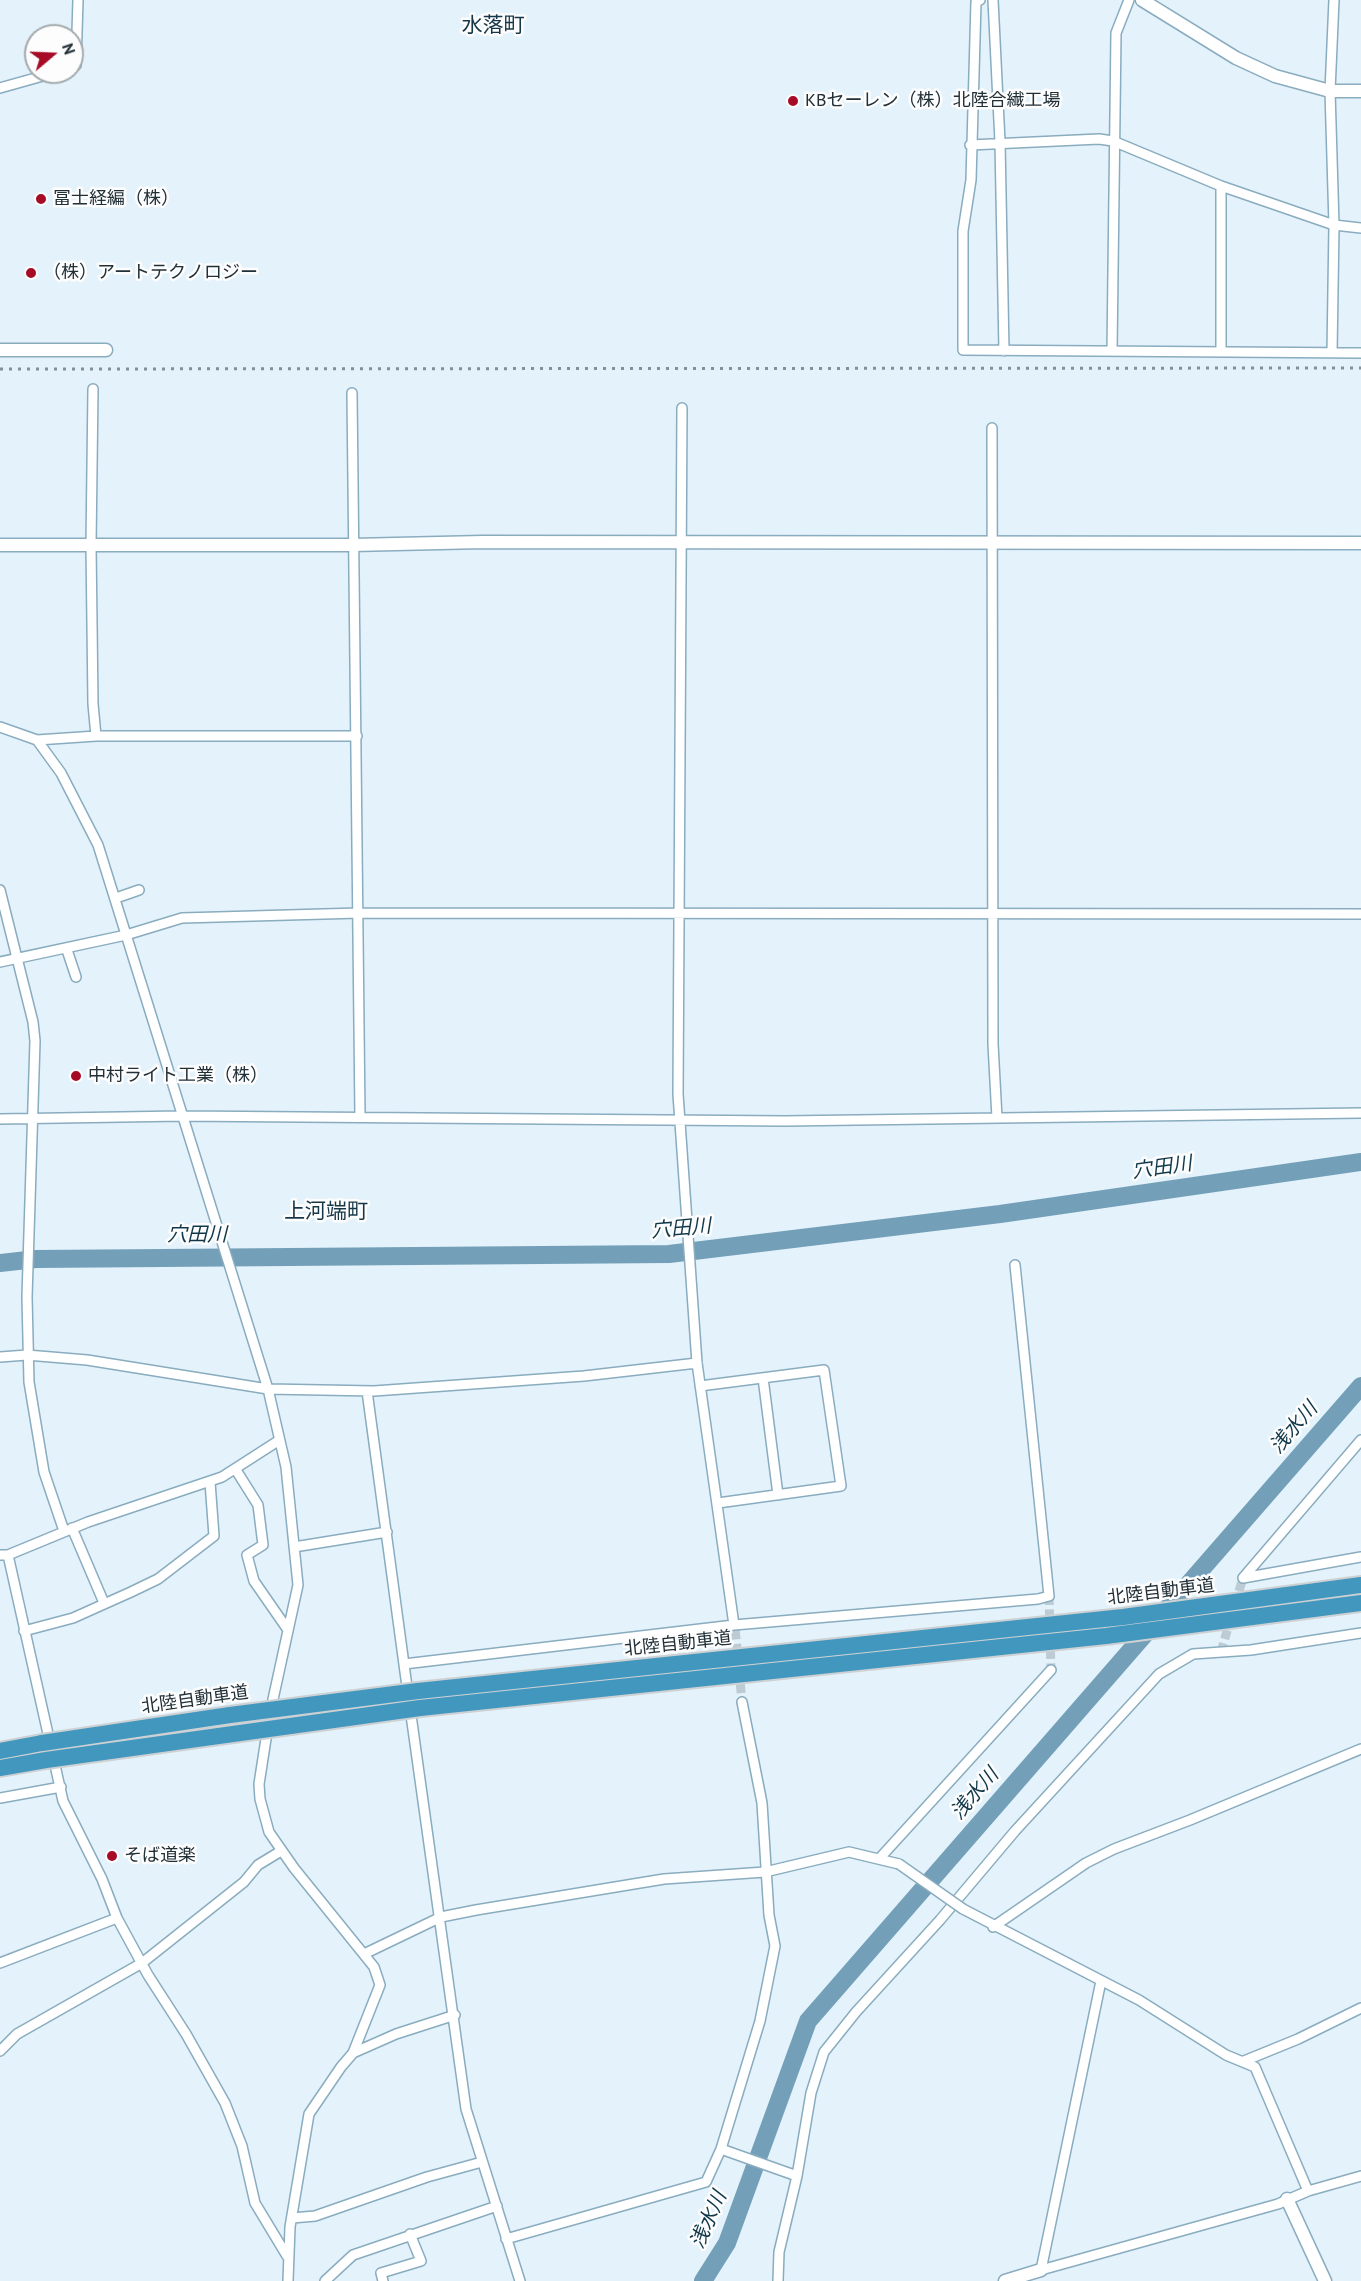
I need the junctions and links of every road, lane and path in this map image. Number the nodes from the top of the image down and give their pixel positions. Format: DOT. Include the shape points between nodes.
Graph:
graph roads {
  1 [pos="78,0"];
  2 [pos="980,0"];
  3 [pos="993,0"];
  4 [pos="1129,0"];
  5 [pos="1142,0"];
  6 [pos="1334,0"];
  7 [pos="77,24"];
  8 [pos="24,81"];
  9 [pos="0,88"];
  10 [pos="1330,91"];
  11 [pos="1361,91"];
  12 [pos="1113,141"];
  13 [pos="1000,142"];
  14 [pos="970,145"];
  15 [pos="1221,186"];
  16 [pos="1334,225"];
  17 [pos="1361,228"];
  18 [pos="0,350"];
  19 [pos="106,350"];
  20 [pos="1004,351"];
  21 [pos="1112,351"];
  22 [pos="1221,352"];
  23 [pos="1332,353"];
  24 [pos="1361,353"];
  25 [pos="93,389"];
  26 [pos="352,393"];
  27 [pos="682,408"];
  28 [pos="992,428"];
  29 [pos="682,543"];
  30 [pos="1361,543"];
  31 [pos="993,544"];
  32 [pos="91,545"];
  33 [pos="352,545"];
  34 [pos="0,546"];
  35 [pos="0,727"];
  36 [pos="96,736"];
  37 [pos="357,736"];
  38 [pos="37,740"];
  39 [pos="0,890"];
  40 [pos="139,890"];
  41 [pos="116,898"];
  42 [pos="359,913"];
  43 [pos="678,914"];
  44 [pos="1361,914"];
  45 [pos="993,915"];
  46 [pos="126,935"];
  47 [pos="67,950"];
  48 [pos="18,960"];
  49 [pos="0,962"];
  50 [pos="76,976"];
  51 [pos="1361,1113"];
  52 [pos="181,1116"];
  53 [pos="360,1117"];
  54 [pos="997,1118"];
  55 [pos="0,1119"];
  56 [pos="34,1119"];
  57 [pos="680,1120"];
  58 [pos="1015,1265"];
  59 [pos="27,1355"];
  60 [pos="0,1357"];
  61 [pos="698,1364"];
  62 [pos="763,1378"];
  63 [pos="700,1386"];
  64 [pos="268,1389"];
  65 [pos="367,1391"];
  66 [pos="1361,1440"];
  67 [pos="278,1441"];
  68 [pos="236,1470"];
  69 [pos="210,1482"];
  70 [pos="778,1495"];
  71 [pos="718,1503"];
  72 [pos="68,1530"];
  73 [pos="387,1532"];
  74 [pos="294,1547"];
  75 [pos="4,1555"];
  76 [pos="1361,1557"];
  77 [pos="1361,1585"];
  78 [pos="104,1603"];
  79 [pos="1361,1603"];
  80 [pos="734,1612"];
  81 [pos="734,1625"];
  82 [pos="288,1630"];
  83 [pos="24,1631"];
  84 [pos="1361,1633"];
  85 [pos="404,1664"];
  86 [pos="1052,1670"];
  87 [pos="419,1700"];
  88 [pos="742,1701"];
  89 [pos="1361,1749"];
  90 [pos="0,1750"];
  91 [pos="44,1752"];
  92 [pos="0,1768"];
  93 [pos="61,1787"];
  94 [pos="0,1798"];
  95 [pos="281,1851"];
  96 [pos="879,1859"];
  97 [pos="765,1872"];
  98 [pos="441,1917"];
  99 [pos="117,1918"];
  100 [pos="993,1927"];
  101 [pos="364,1954"];
  102 [pos="0,1963"];
  103 [pos="142,1963"];
  104 [pos="1101,1981"];
  105 [pos="1361,2008"];
  106 [pos="455,2015"];
  107 [pos="0,2051"];
  108 [pos="353,2053"];
  109 [pos="1244,2061"];
  110 [pos="725,2150"];
  111 [pos="482,2162"];
  112 [pos="797,2176"];
  113 [pos="1361,2176"];
  114 [pos="1308,2191"];
  115 [pos="1287,2199"];
  116 [pos="497,2206"];
  117 [pos="292,2218"];
  118 [pos="410,2234"];
  119 [pos="506,2239"];
  120 [pos="287,2256"];
  121 [pos="1041,2270"];
  122 [pos="288,2281"];
  123 [pos="325,2281"];
  124 [pos="383,2281"];
  125 [pos="520,2281"];
  126 [pos="778,2281"];
  127 [pos="1005,2281"];
  128 [pos="1326,2281"];
  1 -- 7 [label="street"];
  2 -- 14 [label="street" via="976,2"];
  3 -- 13 [label="street"];
  4 -- 12 [label="street" via="1116,33"];
  5 -- 10 [label="street" via="1236,58 1275,76"];
  6 -- 10 [label="street"];
  8 -- 9 [label="street"];
  10 -- 11 [label="street"];
  10 -- 16 [label="street"];
  12 -- 13 [label="street"];
  12 -- 15 [label="street"];
  12 -- 21 [label="street"];
  13 -- 14 [label="street"];
  13 -- 20 [label="street"];
  14 -- 20 [label="street" via="971,180 963,231 963,351"];
  15 -- 16 [label="street"];
  15 -- 22 [label="street"];
  16 -- 17 [label="street"];
  16 -- 23 [label="street"];
  18 -- 19 [label="street"];
  20 -- 21 [label="street"];
  21 -- 22 [label="street"];
  22 -- 23 [label="street"];
  23 -- 24 [label="street"];
  25 -- 32 [label="street"];
  26 -- 33 [label="street"];
  27 -- 29 [label="street"];
  28 -- 31 [label="street"];
  29 -- 31 [label="street"];
  29 -- 33 [label="street"];
  29 -- 43 [label="street"];
  30 -- 31 [label="street"];
  31 -- 45 [label="street"];
  32 -- 33 [label="street"];
  32 -- 34 [label="street"];
  32 -- 36 [label="street"];
  33 -- 37 [label="street"];
  35 -- 38 [label="street"];
  36 -- 37 [label="street"];
  36 -- 38 [label="street"];
  37 -- 42 [label="street"];
  38 -- 41 [label="street" via="61,773 98,845"];
  39 -- 48 [label="street"];
  40 -- 41 [label="street"];
  41 -- 46 [label="street"];
  42 -- 43 [label="street"];
  42 -- 46 [label="street" via="182,918"];
  42 -- 53 [label="street"];
  43 -- 45 [label="street"];
  43 -- 57 [label="street"];
  44 -- 45 [label="street"];
  45 -- 54 [label="street"];
  46 -- 47 [label="street"];
  46 -- 52 [label="street"];
  47 -- 48 [label="street"];
  47 -- 50 [label="street"];
  48 -- 49 [label="street"];
  48 -- 56 [label="street" via="35,1041"];
  51 -- 54 [label="street"];
  52 -- 53 [label="street"];
  52 -- 56 [label="street"];
  52 -- 64 [label="street"];
  53 -- 57 [label="street"];
  54 -- 57 [label="street"];
  55 -- 56 [label="street"];
  56 -- 59 [label="street"];
  57 -- 61 [label="street"];
  58 -- 81 [label="street" via="1049,1596"];
  59 -- 60 [label="street"];
  59 -- 64 [label="street" via="140,1367"];
  59 -- 72 [label="street" via="44,1472"];
  61 -- 63 [label="street"];
  61 -- 65 [label="street"];
  62 -- 63 [label="street"];
  62 -- 70 [label="street"];
  62 -- 70 [label="street" via="824,1370 840,1486"];
  63 -- 71 [label="street"];
  64 -- 65 [label="street"];
  64 -- 67 [label="street"];
  65 -- 73 [label="street"];
  66 -- 76 [label="street" via="1243,1578"];
  67 -- 68 [label="street"];
  67 -- 74 [label="street" via="286,1467"];
  68 -- 69 [label="street"];
  68 -- 82 [label="street" via="258,1505 263,1545 247,1555 254,1581"];
  69 -- 72 [label="street"];
  69 -- 78 [label="street" via="214,1536 158,1579"];
  70 -- 71 [label="street"];
  71 -- 81 [label="street"];
  72 -- 75 [label="street"];
  72 -- 78 [label="street"];
  73 -- 74 [label="street"];
  73 -- 85 [label="street"];
  74 -- 82 [label="street" via="297,1585"];
  75 -- 83 [label="street"];
  77 -- 87 [label="highway, 北陸自動車道" via="1218,1606"];
  78 -- 83 [label="street" via="73,1618"];
  79 -- 87 [label="highway, 北陸自動車道" via="1106,1636"];
  80 -- 81 [label="street"];
  81 -- 85 [label="street"];
  82 -- 95 [label="street" via="259,1784 269,1832"];
  83 -- 93 [label="street"];
  84 -- 112 [label="street" via="1251,1650 1193,1653 1159,1674 1015,1831 824,2052 811,2093"];
  85 -- 98 [label="street"];
  86 -- 96 [label="street"];
  87 -- 91 [label="highway, 北陸自動車道, bridge" via="242,1713"];
  88 -- 97 [label="street" via="762,1803"];
  89 -- 100 [label="street" via="1114,1849 1086,1863"];
  90 -- 91 [label="highway, 北陸自動車道"];
  91 -- 92 [label="highway, 北陸自動車道"];
  93 -- 94 [label="street"];
  93 -- 99 [label="street" via="63,1801"];
  95 -- 101 [label="street"];
  95 -- 103 [label="street" via="258,1865 244,1882"];
  96 -- 97 [label="street" via="849,1852"];
  96 -- 100 [label="street, bridge" via="899,1864"];
  97 -- 98 [label="street" via="664,1880"];
  97 -- 110 [label="street" via="775,1946 760,2021"];
  98 -- 101 [label="street"];
  98 -- 106 [label="street"];
  99 -- 102 [label="street"];
  99 -- 103 [label="street"];
  100 -- 104 [label="street"];
  101 -- 108 [label="street" via="380,1985"];
  103 -- 107 [label="street" via="17,2034"];
  103 -- 120 [label="street" via="225,2103 242,2146 255,2203"];
  104 -- 109 [label="street" via="1139,2000 1226,2055"];
  104 -- 121 [label="street"];
  105 -- 109 [label="street" via="1298,2040"];
  106 -- 108 [label="street"];
  106 -- 111 [label="street" via="466,2109"];
  108 -- 117 [label="street" via="309,2114"];
  109 -- 114 [label="street" via="1256,2067"];
  110 -- 112 [label="street"];
  110 -- 119 [label="street" via="706,2182"];
  111 -- 116 [label="street"];
  111 -- 117 [label="street" via="315,2216"];
  112 -- 126 [label="street" via="779,2252"];
  113 -- 114 [label="street"];
  114 -- 115 [label="street"];
  115 -- 121 [label="street"];
  115 -- 128 [label="street"];
  116 -- 118 [label="street"];
  116 -- 119 [label="street"];
  117 -- 120 [label="street"];
  118 -- 123 [label="street" via="353,2255"];
  118 -- 124 [label="street" via="421,2261 381,2273"];
  119 -- 125 [label="street"];
  120 -- 122 [label="street"];
  121 -- 127 [label="street"];
}
